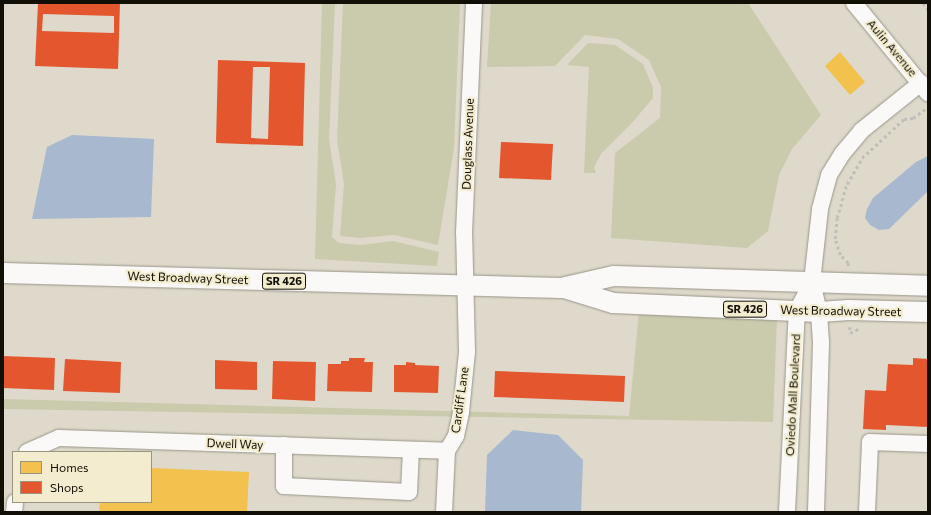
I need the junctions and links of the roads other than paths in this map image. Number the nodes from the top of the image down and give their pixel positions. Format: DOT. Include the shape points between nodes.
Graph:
graph roads {
  1 [pos="474,3"];
  2 [pos="854,3"];
  3 [pos="924,88"];
  4 [pos="3,273"];
  5 [pos="812,282"];
  6 [pos="466,286"];
  7 [pos="928,286"];
  8 [pos="564,288"];
  9 [pos="797,311"];
  10 [pos="819,312"];
  11 [pos="928,312"];
  12 [pos="928,444"];
  13 [pos="284,445"];
  14 [pos="411,450"];
  15 [pos="29,451"];
  16 [pos="447,451"];
  17 [pos="444,512"];
  18 [pos="787,512"];
  19 [pos="816,512"];
  20 [pos="867,512"];
  1 -- 6 [label="street, Douglass Avenue" via="464,233"];
  2 -- 3 [label="street, Aulin Avenue"];
  3 -- 5 [label="street, Oviedo Mall Boulevard" via="861,131 842,154 830,175 820,209"];
  4 -- 6 [label="main road, West Broadway Street / SR 426"];
  5 -- 7 [label="main road, West Broadway Street / SR 426"];
  5 -- 8 [label="main road, West Broadway Street / SR 426" via="614,276"];
  5 -- 9 [label="street, Oviedo Mall Boulevard"];
  5 -- 10 [label="street, Oviedo Mall Boulevard"];
  6 -- 8 [label="main road, West Broadway Street / SR 426"];
  6 -- 16 [label="street, Cardiff Lane" via="467,352 461,412 456,436"];
  8 -- 9 [label="main road, West Broadway Street / SR 426" via="613,303"];
  9 -- 10 [label="main road, West Broadway Street / SR 426"];
  9 -- 18 [label="street, Oviedo Mall Boulevard"];
  10 -- 11 [label="main road, West Broadway Street / SR 426"];
  10 -- 19 [label="street, Oviedo Mall Boulevard" via="821,342"];
  12 -- 20 [label="street" via="870,442"];
  13 -- 14 [label="street, Dwell Way"];
  13 -- 14 [label="street" via="284,486 409,492"];
  13 -- 15 [label="street, Dwell Way" via="59,438"];
  14 -- 16 [label="street, Dwell Way"];
  16 -- 17 [label="street, Cardiff Lane"];
}
